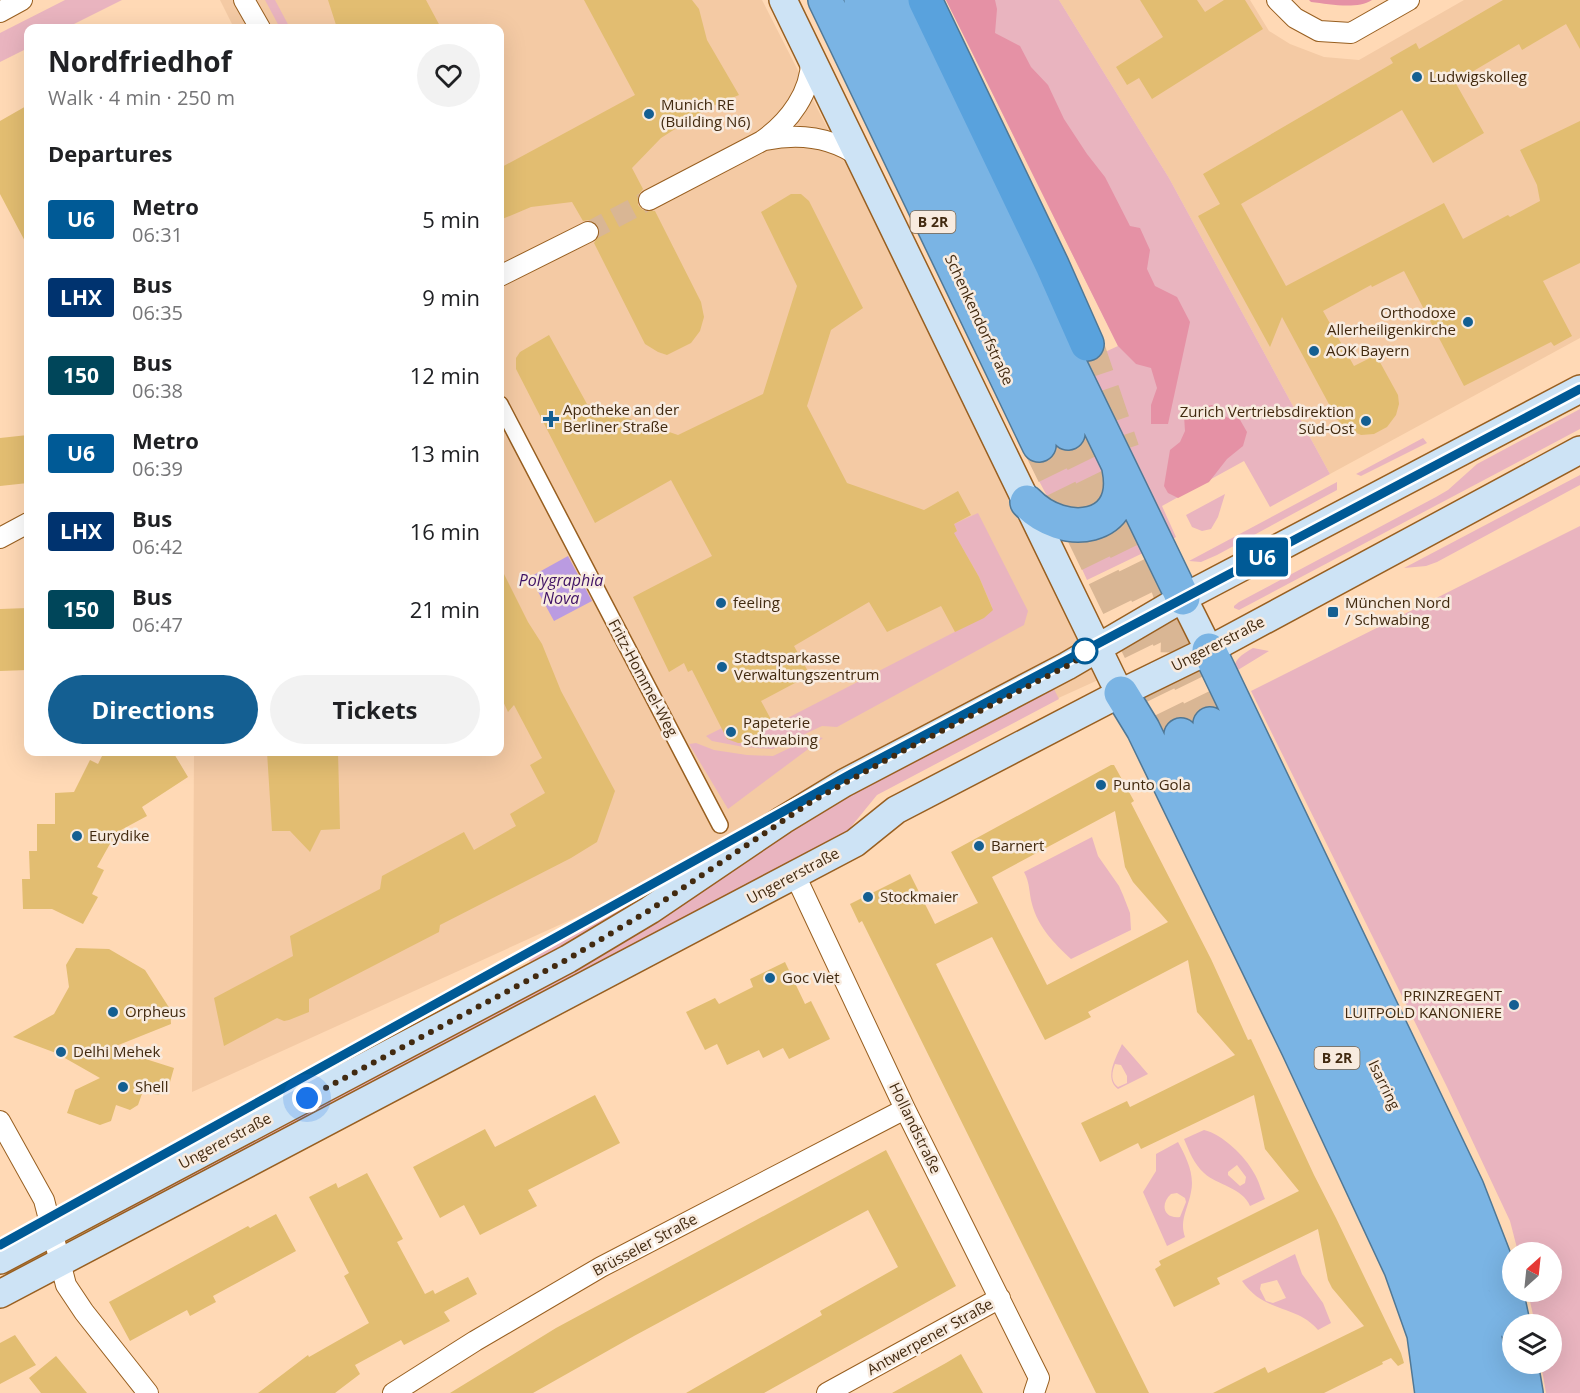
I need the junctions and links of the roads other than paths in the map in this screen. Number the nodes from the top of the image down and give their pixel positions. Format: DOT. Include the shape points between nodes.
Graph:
graph roads {
  1 [pos="22,0"];
  2 [pos="244,0"];
  3 [pos="783,0"];
  4 [pos="825,0"];
  5 [pos="861,0"];
  6 [pos="893,0"];
  7 [pos="925,0"];
  8 [pos="1277,0"];
  9 [pos="1409,0"];
  10 [pos="0,12"];
  11 [pos="258,24"];
  12 [pos="811,57"];
  13 [pos="762,141"];
  14 [pos="861,158"];
  15 [pos="649,200"];
  16 [pos="588,232"];
  17 [pos="504,274"];
  18 [pos="1087,344"];
  19 [pos="1580,389"];
  20 [pos="504,412"];
  21 [pos="1580,450"];
  22 [pos="1119,468"];
  23 [pos="1027,502"];
  24 [pos="24,525"];
  25 [pos="0,538"];
  26 [pos="1183,598"];
  27 [pos="1097,648"];
  28 [pos="1209,650"];
  29 [pos="1121,693"];
  30 [pos="720,825"];
  31 [pos="795,875"];
  32 [pos="905,1109"];
  33 [pos="0,1121"];
  34 [pos="52,1233"];
  35 [pos="0,1260"];
  36 [pos="59,1263"];
  37 [pos="0,1294"];
  38 [pos="1000,1298"];
  39 [pos="1511,1314"];
  40 [pos="1523,1374"];
  41 [pos="1040,1388"];
  42 [pos="148,1393"];
  43 [pos="393,1393"];
  44 [pos="827,1393"];
  45 [pos="1432,1393"];
  46 [pos="1463,1393"];
  47 [pos="1494,1393"];
  48 [pos="1526,1393"];
  1 -- 10 [label="street"];
  2 -- 11 [label="street"];
  3 -- 12 [label="main road"];
  4 -- 5 [label="highway, Schenkendorfstraße / B 2R" via="1053,439"];
  6 -- 22 [label="highway"];
  7 -- 18 [label="highway"];
  8 -- 9 [label="street" via="1294,18 1319,32 1351,33"];
  12 -- 13 [label="street" via="810,76 802,98 783,123"];
  12 -- 14 [label="main road"];
  13 -- 14 [label="street" via="789,136 822,140"];
  13 -- 15 [label="street"];
  14 -- 23 [label="main road"];
  16 -- 17 [label="street"];
  19 -- 26 [label="main road, Ungererstraße"];
  20 -- 30 [label="street, Fritz-Hommel-Weg"];
  21 -- 28 [label="main road, Ungererstraße"];
  22 -- 23 [label="highway" via="1120,487 1113,509 1089,525 1062,523"];
  22 -- 26 [label="highway"];
  23 -- 27 [label="main road"];
  24 -- 25 [label="street"];
  26 -- 27 [label="main road, Ungererstraße"];
  26 -- 28 [label="main road"];
  27 -- 29 [label="main road"];
  27 -- 34 [label="main road, Ungererstraße" via="814,800 650,910 559,964"];
  28 -- 29 [label="main road, Ungererstraße"];
  28 -- 39 [label="highway" via="1467,1188 1505,1286"];
  29 -- 31 [label="main road, Ungererstraße" via="896,810 855,843"];
  29 -- 45 [label="highway" via="1143,729 1298,1047 1401,1269 1424,1334"];
  31 -- 32 [label="street, Hollandstraße"];
  31 -- 36 [label="main road, Ungererstraße"];
  32 -- 38 [label="street, Hollandstraße"];
  32 -- 43 [label="street, Brüsseler Straße" via="601,1267"];
  33 -- 34 [label="street" via="44,1200"];
  34 -- 35 [label="main road, Ungererstraße"];
  34 -- 36 [label="street"];
  36 -- 37 [label="main road, Ungererstraße"];
  36 -- 42 [label="street" via="66,1285"];
  38 -- 41 [label="street, Hollandstraße"];
  38 -- 44 [label="street, Antwerpener Straße"];
  40 -- 48 [label="highway"];
  46 -- 47 [label="highway, Isarring / B 2R" via="1455,1345 1423,1246 1195,730 1422,1163 1475,1302"];
}
